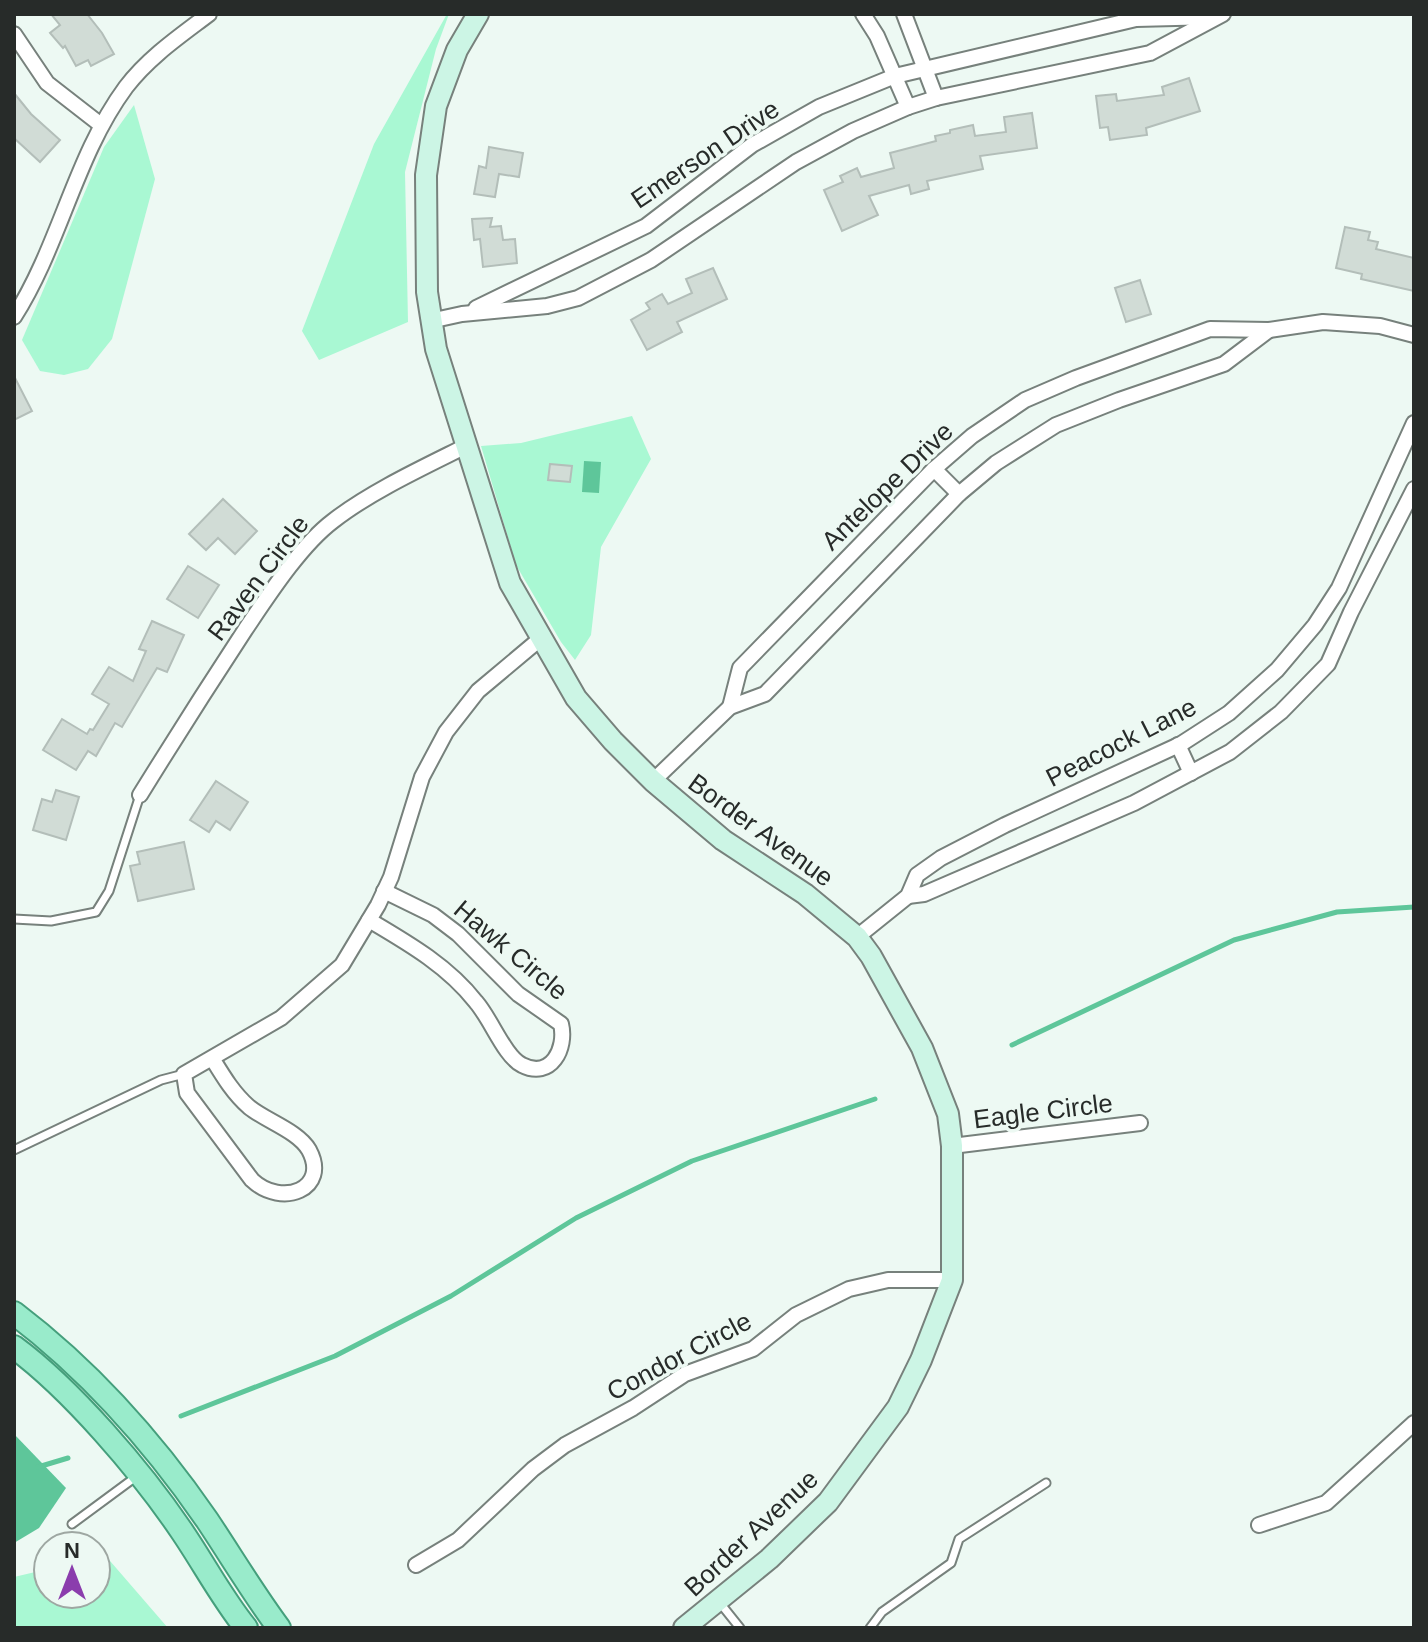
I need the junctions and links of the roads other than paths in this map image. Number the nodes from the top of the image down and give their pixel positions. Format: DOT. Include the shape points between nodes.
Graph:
graph roads {
  1 [pos="209,14"];
  2 [pos="478,14"];
  3 [pos="863,14"];
  4 [pos="904,14"];
  5 [pos="1221,15"];
  6 [pos="14,34"];
  7 [pos="926,67"];
  8 [pos="895,76"];
  9 [pos="936,98"];
  10 [pos="908,107"];
  11 [pos="101,125"];
  12 [pos="462,314"];
  13 [pos="15,315"];
  14 [pos="430,321"];
  15 [pos="1269,330"];
  16 [pos="1414,335"];
  17 [pos="1414,423"];
  18 [pos="466,446"];
  19 [pos="934,469"];
  20 [pos="1414,489"];
  21 [pos="959,494"];
  22 [pos="540,639"];
  23 [pos="730,707"];
  24 [pos="1178,745"];
  25 [pos="1191,773"];
  26 [pos="653,781"];
  27 [pos="140,795"];
  28 [pos="384,891"];
  29 [pos="908,896"];
  30 [pos="14,919"];
  31 [pos="369,920"];
  32 [pos="857,937"];
  33 [pos="212,1058"];
  34 [pos="184,1074"];
  35 [pos="1140,1123"];
  36 [pos="952,1146"];
  37 [pos="14,1150"];
  38 [pos="952,1280"];
  39 [pos="14,1313"];
  40 [pos="14,1347"];
  41 [pos="1414,1423"];
  42 [pos="138,1474"];
  43 [pos="1046,1483"];
  44 [pos="72,1524"];
  45 [pos="1259,1525"];
  46 [pos="416,1565"];
  47 [pos="719,1601"];
  48 [pos="246,1628"];
  49 [pos="279,1628"];
  50 [pos="684,1628"];
  51 [pos="740,1628"];
  52 [pos="870,1628"];
  1 -- 11 [label="street" via="155,56"];
  2 -- 14 [label="street, Border Avenue" via="457,50 436,106 426,175"];
  3 -- 8 [label="street"];
  4 -- 7 [label="street"];
  5 -- 7 [label="street, Emerson Drive" via="1136,19"];
  5 -- 9 [label="street, Emerson Drive" via="1150,53"];
  6 -- 11 [label="street" via="47,83"];
  7 -- 8 [label="street, Emerson Drive"];
  7 -- 9 [label="street"];
  8 -- 10 [label="street"];
  8 -- 12 [label="street, Emerson Drive" via="819,107 752,145 646,226"];
  9 -- 10 [label="street, Emerson Drive"];
  10 -- 12 [label="street, Emerson Drive" via="796,162 651,260 578,298"];
  11 -- 13 [label="street" via="42,267"];
  12 -- 14 [label="street, Emerson Drive"];
  14 -- 18 [label="street, Border Avenue"];
  15 -- 16 [label="street, Antelope Drive" via="1323,322 1380,326"];
  15 -- 19 [label="street, Antelope Drive" via="1210,329 1076,378 1025,400"];
  15 -- 21 [label="street, Antelope Drive" via="1224,364 1056,425"];
  17 -- 24 [label="street, Peacock Lane" via="1339,588 1315,625 1277,670 1229,713"];
  18 -- 22 [label="street, Border Avenue" via="510,583"];
  18 -- 27 [label="street, Raven Circle" via="332,521 264,601"];
  19 -- 21 [label="street"];
  19 -- 23 [label="street, Antelope Drive" via="740,668"];
  20 -- 25 [label="street, Peacock Lane" via="1328,664 1281,712 1230,752"];
  21 -- 23 [label="street, Antelope Drive" via="765,694"];
  22 -- 26 [label="street, Border Avenue" via="576,698"];
  22 -- 28 [label="street" via="478,691 446,732 422,777"];
  23 -- 26 [label="street, Antelope Drive"];
  24 -- 25 [label="street"];
  24 -- 29 [label="street, Peacock Lane" via="941,858 917,875"];
  25 -- 29 [label="street, Peacock Lane" via="1120,809 924,894"];
  26 -- 32 [label="street, Border Avenue" via="723,840 805,894"];
  27 -- 30 [label="lane" via="109,891 96,912 51,921"];
  28 -- 31 [label="street"];
  28 -- 31 [label="street, Hawk Circle" via="433,915 518,994 561,1024 562,1050 552,1063 524,1067 509,1056 476,1001 455,979"];
  29 -- 32 [label="street, Peacock Lane"];
  31 -- 33 [label="street" via="342,965 314,991 281,1018"];
  32 -- 36 [label="street, Border Avenue" via="922,1048 948,1114"];
  33 -- 34 [label="street"];
  33 -- 34 [label="street" via="250,1108 307,1146 314,1169 300,1191 276,1195 252,1180 187,1093"];
  34 -- 37 [label="lane"];
  35 -- 36 [label="street, Eagle Circle"];
  36 -- 38 [label="street, Border Avenue"];
  38 -- 46 [label="street, Condor Circle" via="888,1280 849,1289 796,1315 753,1349 685,1374 565,1445 458,1540"];
  38 -- 47 [label="street, Border Avenue" via="898,1407 828,1502"];
  39 -- 49 [label="main road" via="73,1362 143,1438"];
  40 -- 42 [label="main road" via="85,1413"];
  41 -- 45 [label="street" via="1326,1503"];
  42 -- 44 [label="lane"];
  42 -- 48 [label="main road"];
  43 -- 52 [label="lane" via="959,1539 951,1563 882,1612"];
  47 -- 50 [label="street, Border Avenue"];
  47 -- 51 [label="lane"];
}
